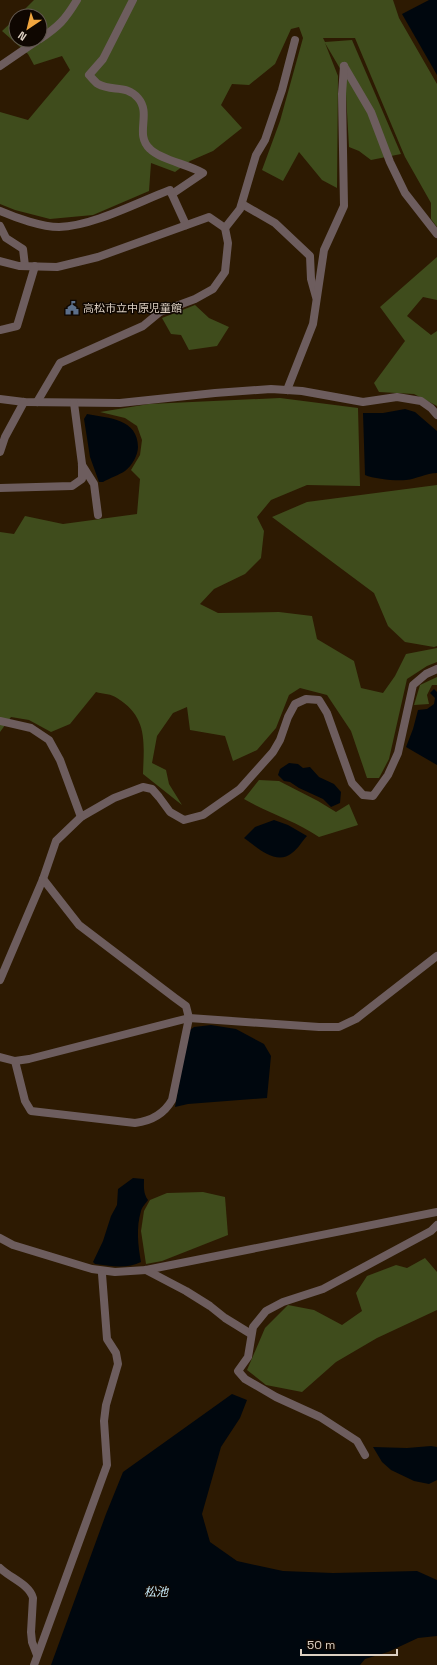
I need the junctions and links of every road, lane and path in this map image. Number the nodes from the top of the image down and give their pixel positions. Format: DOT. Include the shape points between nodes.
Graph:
graph roads {
  1 [pos="77,0"];
  2 [pos="133,0"];
  3 [pos="48,33"];
  4 [pos="295,40"];
  5 [pos="26,48"];
  6 [pos="0,66"];
  7 [pos="172,194"];
  8 [pos="242,204"];
  9 [pos="0,211"];
  10 [pos="186,225"];
  11 [pos="0,226"];
  12 [pos="225,228"];
  13 [pos="437,234"];
  14 [pos="0,261"];
  15 [pos="25,266"];
  16 [pos="35,266"];
  17 [pos="317,299"];
  18 [pos="0,330"];
  19 [pos="287,390"];
  20 [pos="0,399"];
  21 [pos="24,402"];
  22 [pos="37,402"];
  23 [pos="74,403"];
  24 [pos="437,415"];
  25 [pos="0,452"];
  26 [pos="82,464"];
  27 [pos="0,488"];
  28 [pos="98,516"];
  29 [pos="437,669"];
  30 [pos="0,721"];
  31 [pos="81,817"];
  32 [pos="42,879"];
  33 [pos="437,956"];
  34 [pos="0,980"];
  35 [pos="189,1018"];
  36 [pos="0,1057"];
  37 [pos="15,1061"];
  38 [pos="437,1212"];
  39 [pos="437,1225"];
  40 [pos="0,1238"];
  41 [pos="146,1270"];
  42 [pos="102,1274"];
  43 [pos="251,1334"];
  44 [pos="365,1455"];
  45 [pos="0,1568"];
  46 [pos="37,1655"];
  47 [pos="34,1665"];
  1 -- 3 [label="street" via="68,15"];
  2 -- 7 [label="street" via="103,59 89,75 98,84 129,90 138,98 145,109 142,133 150,149 160,156 203,173"];
  4 -- 8 [label="street" via="282,90 265,140 256,155"];
  5 -- 6 [label="street"];
  7 -- 9 [label="street" via="170,190 94,221 59,227 26,221"];
  7 -- 10 [label="street"];
  8 -- 12 [label="street"];
  8 -- 17 [label="street" via="275,223 310,256 311,279"];
  10 -- 12 [label="street" via="209,217"];
  10 -- 16 [label="street" via="98,257 57,267"];
  11 -- 15 [label="street" via="6,238 23,249"];
  12 -- 22 [label="street" via="228,243 225,272 213,289 195,299 160,312 143,326 60,364"];
  13 -- 17 [label="street" via="405,193 371,112 344,66 344,206 324,250"];
  14 -- 15 [label="street"];
  15 -- 16 [label="street"];
  16 -- 18 [label="street" via="17,326"];
  17 -- 19 [label="street" via="314,324"];
  19 -- 23 [label="street" via="271,388 120,403"];
  19 -- 24 [label="street" via="363,402 396,398 421,401"];
  20 -- 21 [label="street"];
  21 -- 22 [label="street"];
  21 -- 25 [label="street"];
  22 -- 23 [label="street"];
  23 -- 26 [label="street"];
  26 -- 27 [label="street" via="82,478 72,486"];
  26 -- 28 [label="street" via="94,484"];
  29 -- 31 [label="street" via="413,685 398,753 388,775 373,796 363,795 352,783 320,700 306,698 295,704 273,752 240,789 203,815 184,820 170,812 152,789 143,787 114,798"];
  30 -- 31 [label="street" via="31,728 49,740 60,760"];
  31 -- 32 [label="street" via="56,841"];
  32 -- 34 [label="street"];
  32 -- 35 [label="street" via="79,925 186,1006"];
  33 -- 35 [label="street" via="356,1019 339,1027"];
  35 -- 37 [label="street" via="29,1060"];
  35 -- 37 [label="street" via="172,1100 159,1115 148,1121 135,1123 30,1111 24,1101"];
  36 -- 37 [label="street"];
  38 -- 41 [label="street"];
  39 -- 43 [label="street" via="431,1231 323,1289 266,1311 253,1327"];
  40 -- 41 [label="street" via="13,1245 92,1269 115,1272"];
  41 -- 43 [label="street" via="192,1295"];
  42 -- 46 [label="street" via="107,1339 116,1353 118,1364 106,1405 104,1422 107,1465"];
  43 -- 44 [label="street" via="248,1357 238,1371 245,1379 276,1397 320,1417 357,1441"];
  45 -- 46 [label="street" via="32,1594 32,1637"];
  46 -- 47 [label="street"];
}
